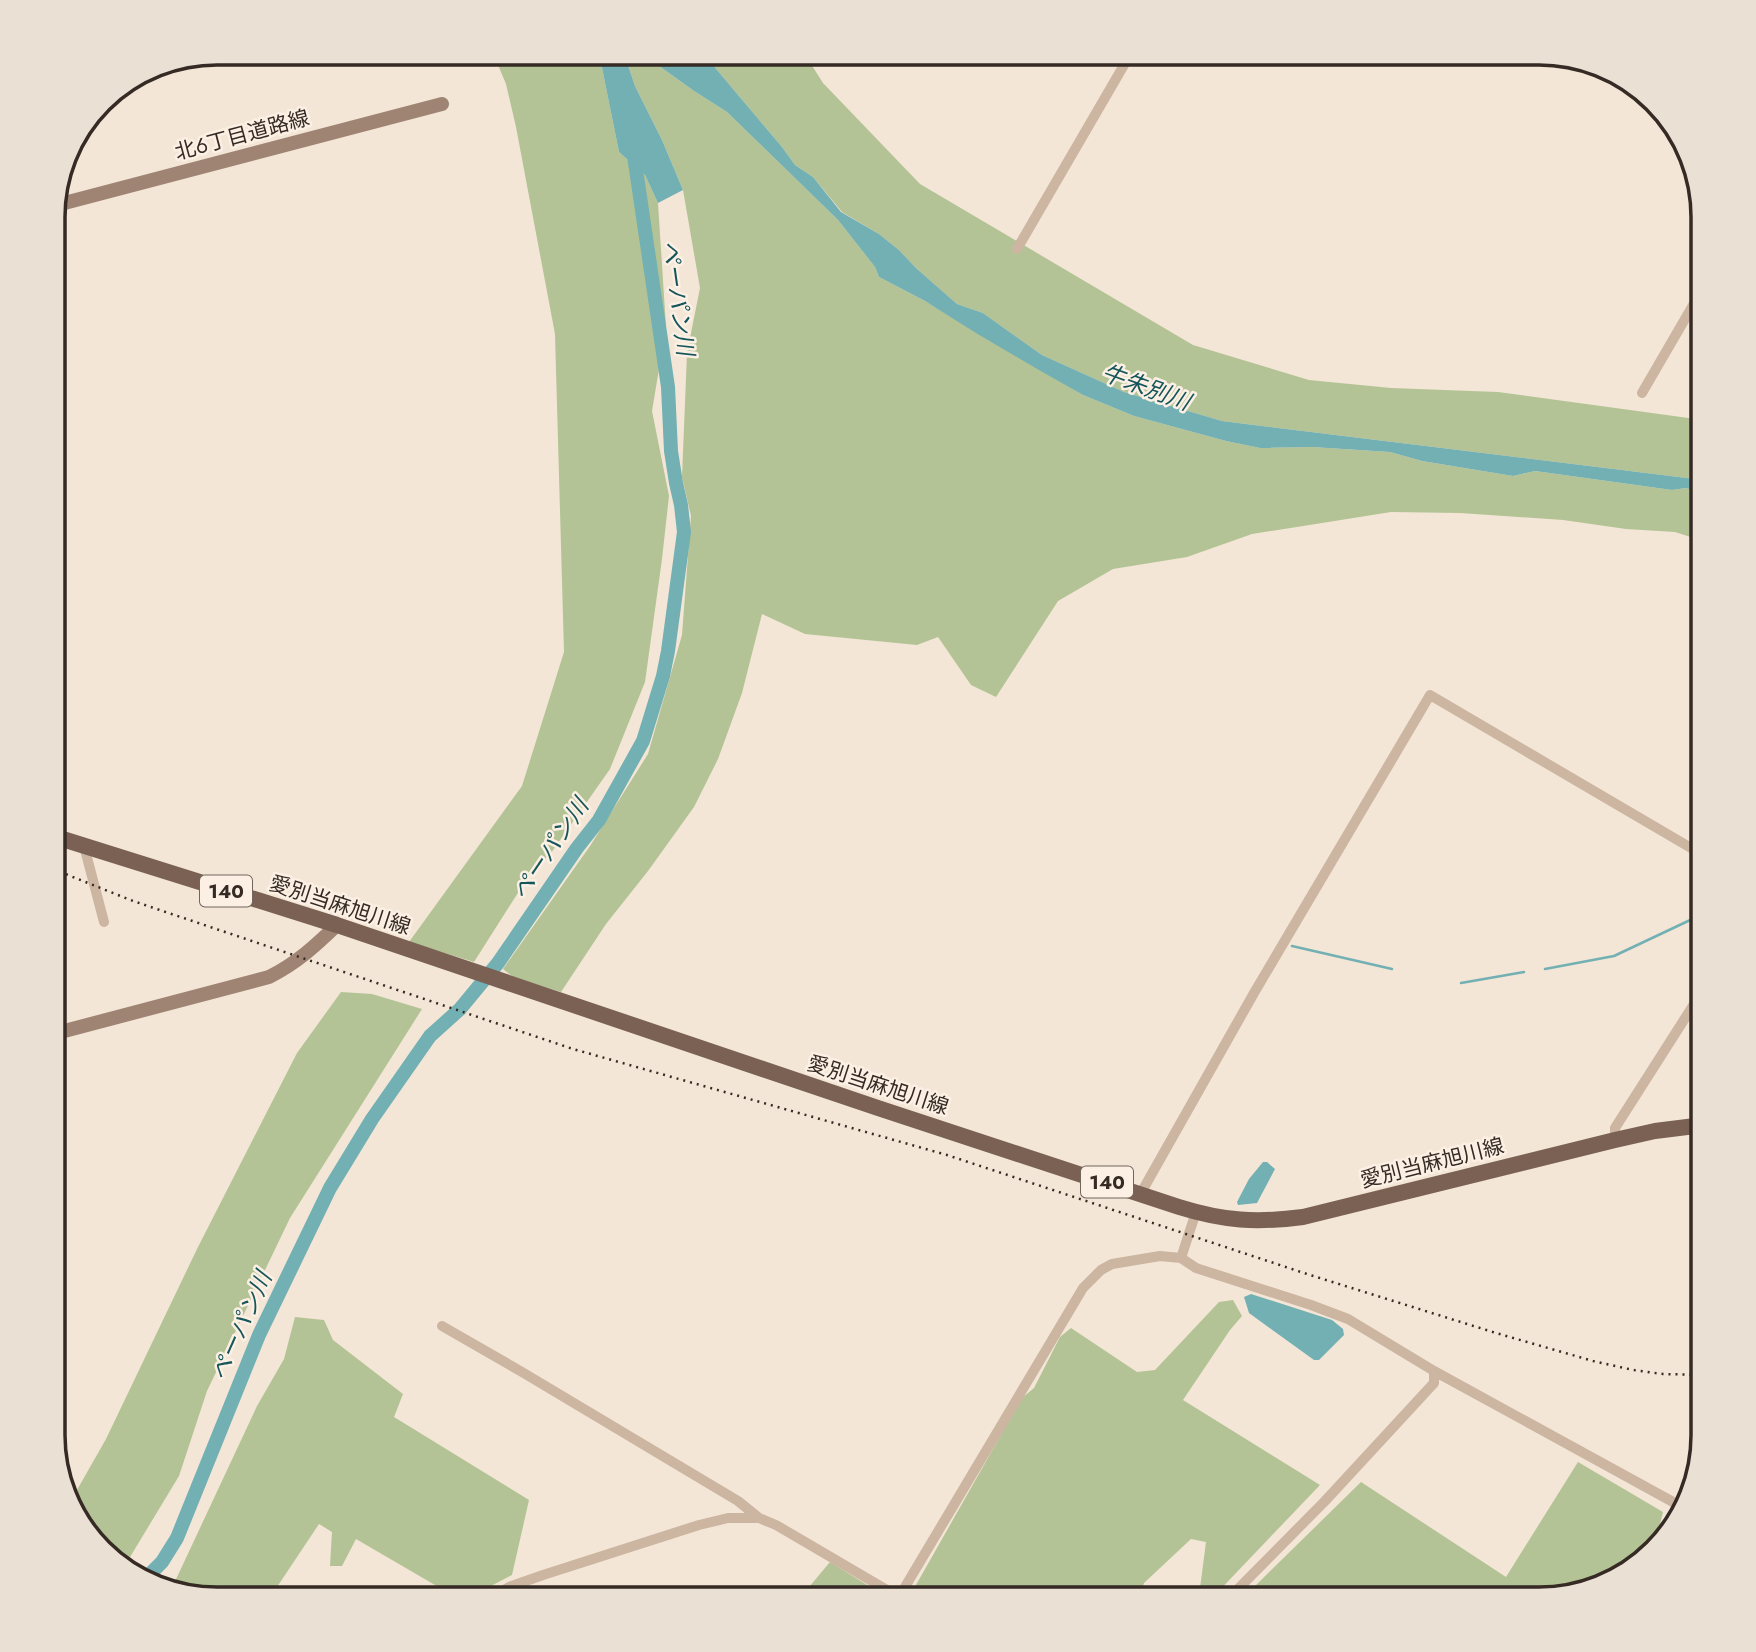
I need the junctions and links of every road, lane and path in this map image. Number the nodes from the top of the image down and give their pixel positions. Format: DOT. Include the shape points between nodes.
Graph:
graph roads {
  1 [pos="1124,65"];
  2 [pos="442,104"];
  3 [pos="66,203"];
  4 [pos="1017,249"];
  5 [pos="1691,309"];
  6 [pos="1642,393"];
  7 [pos="65,840"];
  8 [pos="84,846"];
  9 [pos="1691,848"];
  10 [pos="104,922"];
  11 [pos="337,925"];
  12 [pos="1691,1009"];
  13 [pos="65,1031"];
  14 [pos="1691,1126"];
  15 [pos="1615,1140"];
  16 [pos="1140,1193"];
  17 [pos="1196,1212"];
  18 [pos="1181,1258"];
  19 [pos="442,1326"];
  20 [pos="1434,1371"];
  21 [pos="1676,1503"];
  22 [pos="759,1518"];
  23 [pos="509,1587"];
  24 [pos="880,1587"];
  25 [pos="906,1587"];
  26 [pos="1240,1587"];
  1 -- 4 [label="street"];
  2 -- 3 [label="street, 北6丁目道路線"];
  5 -- 6 [label="street"];
  7 -- 8 [label="main road, 愛別当麻旭川線 / 140"];
  8 -- 10 [label="street"];
  8 -- 11 [label="main road, 愛別当麻旭川線 / 140"];
  9 -- 16 [label="street" via="1430,695"];
  11 -- 13 [label="street" via="301,958 269,976"];
  11 -- 16 [label="main road, 愛別当麻旭川線 / 140"];
  12 -- 15 [label="street" via="1615,1128"];
  14 -- 15 [label="main road, 愛別当麻旭川線 / 140"];
  15 -- 17 [label="main road, 愛別当麻旭川線 / 140" via="1303,1217 1244,1221"];
  16 -- 17 [label="main road, 愛別当麻旭川線 / 140"];
  17 -- 18 [label="street"];
  18 -- 20 [label="street" via="1196,1268 1348,1319"];
  18 -- 25 [label="street" via="1160,1256 1112,1264 1090,1280"];
  19 -- 22 [label="street" via="738,1501"];
  20 -- 21 [label="street"];
  20 -- 26 [label="street" via="1434,1383"];
  22 -- 23 [label="street" via="728,1517 699,1525"];
  22 -- 24 [label="street"];
}
